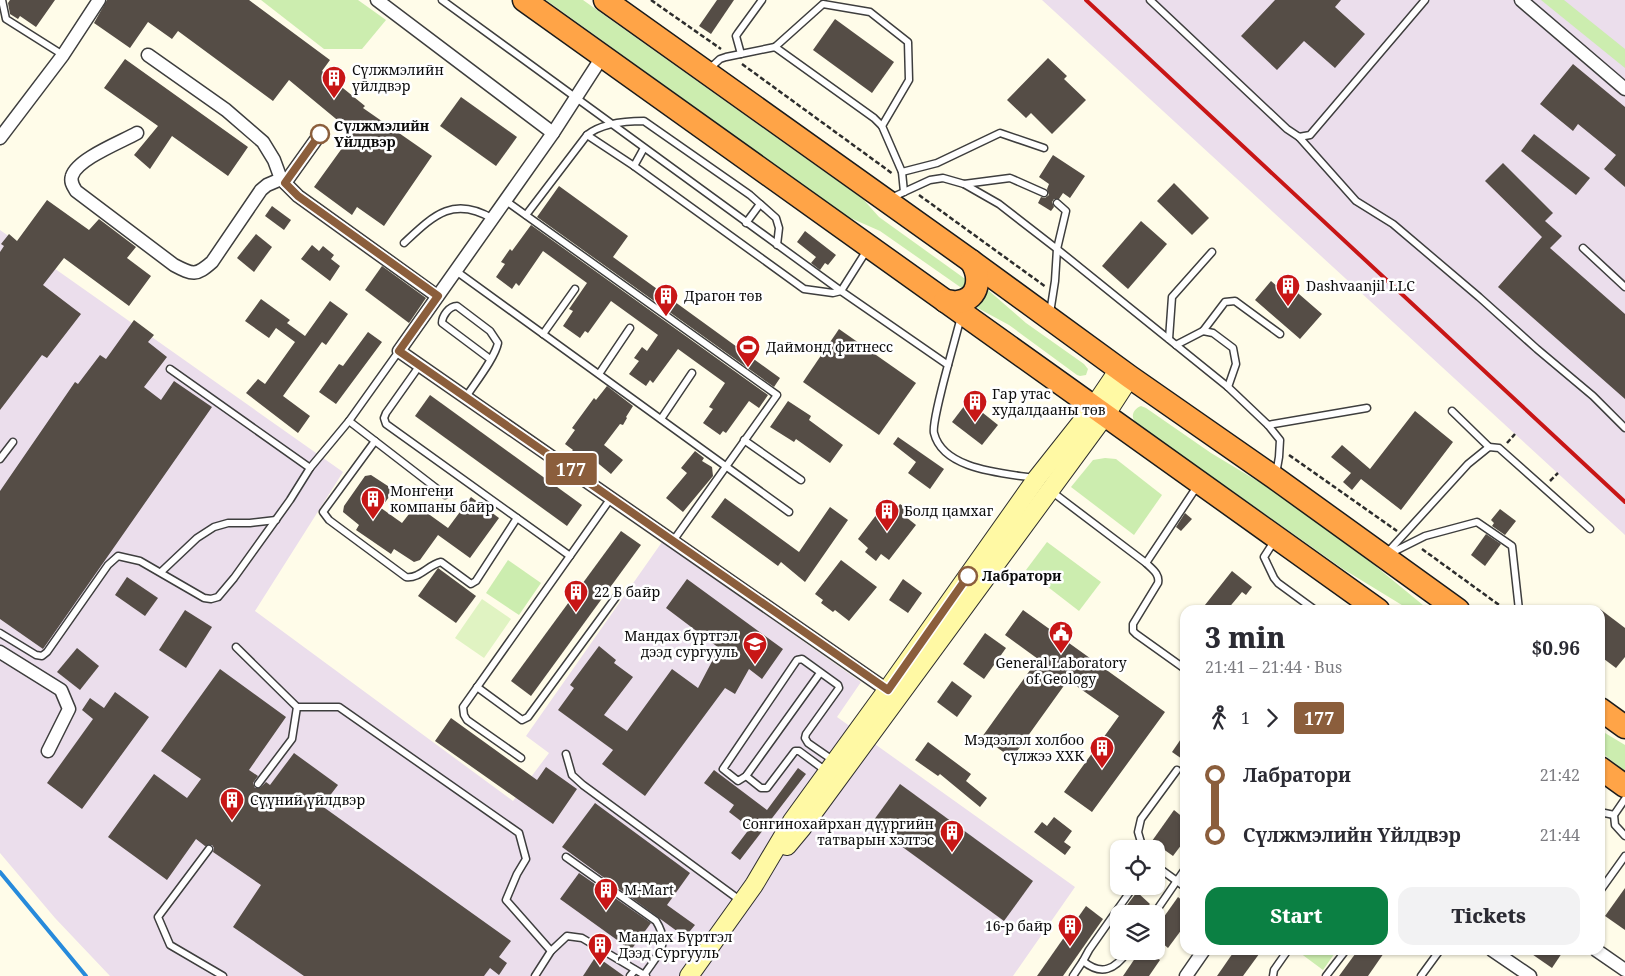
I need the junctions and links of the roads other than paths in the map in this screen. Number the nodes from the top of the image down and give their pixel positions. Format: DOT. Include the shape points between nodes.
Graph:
graph roads {
  1 [pos="2,0"];
  2 [pos="99,0"];
  3 [pos="378,0"];
  4 [pos="442,0"];
  5 [pos="524,0"];
  6 [pos="605,0"];
  7 [pos="762,0"];
  8 [pos="1150,0"];
  9 [pos="1425,0"];
  10 [pos="1521,0"];
  11 [pos="775,47"];
  12 [pos="741,54"];
  13 [pos="63,55"];
  14 [pos="148,55"];
  15 [pos="602,57"];
  16 [pos="706,71"];
  17 [pos="1625,89"];
  18 [pos="576,99"];
  19 [pos="611,124"];
  20 [pos="882,126"];
  21 [pos="137,133"];
  22 [pos="320,134"];
  23 [pos="553,134"];
  24 [pos="587,135"];
  25 [pos="1299,137"];
  26 [pos="0,138"];
  27 [pos="644,148"];
  28 [pos="1044,148"];
  29 [pos="634,166"];
  30 [pos="902,172"];
  31 [pos="283,181"];
  32 [pos="964,184"];
  33 [pos="1044,193"];
  34 [pos="895,196"];
  35 [pos="506,200"];
  36 [pos="1057,203"];
  37 [pos="760,204"];
  38 [pos="526,215"];
  39 [pos="493,219"];
  40 [pos="746,222"];
  41 [pos="404,243"];
  42 [pos="777,245"];
  43 [pos="869,247"];
  44 [pos="1583,248"];
  45 [pos="1057,249"];
  46 [pos="1212,252"];
  47 [pos="971,261"];
  48 [pos="456,271"];
  49 [pos="1625,287"];
  50 [pos="575,289"];
  51 [pos="841,291"];
  52 [pos="438,296"];
  53 [pos="954,307"];
  54 [pos="1049,318"];
  55 [pos="630,328"];
  56 [pos="1203,331"];
  57 [pos="543,334"];
  58 [pos="1280,334"];
  59 [pos="1169,339"];
  60 [pos="1176,345"];
  61 [pos="399,351"];
  62 [pos="490,359"];
  63 [pos="420,365"];
  64 [pos="948,365"];
  65 [pos="170,370"];
  66 [pos="692,373"];
  67 [pos="1125,373"];
  68 [pos="599,374"];
  69 [pos="1228,387"];
  70 [pos="466,397"];
  71 [pos="1367,408"];
  72 [pos="1100,410"];
  73 [pos="1452,411"];
  74 [pos="661,419"];
  75 [pos="349,421"];
  76 [pos="1268,425"];
  77 [pos="1625,428"];
  78 [pos="744,440"];
  79 [pos="375,441"];
  80 [pos="13,442"];
  81 [pos="1489,448"];
  82 [pos="0,458"];
  83 [pos="726,466"];
  84 [pos="310,468"];
  85 [pos="1275,478"];
  86 [pos="801,480"];
  87 [pos="1200,482"];
  88 [pos="1044,484"];
  89 [pos="445,495"];
  90 [pos="611,498"];
  91 [pos="789,512"];
  92 [pos="517,518"];
  93 [pos="276,520"];
  94 [pos="1590,529"];
  95 [pos="1277,537"];
  96 [pos="673,540"];
  97 [pos="570,556"];
  98 [pos="1384,556"];
  99 [pos="1146,564"];
  100 [pos="161,572"];
  101 [pos="619,593"];
  102 [pos="1309,605"];
  103 [pos="1371,605"];
  104 [pos="1451,605"];
  105 [pos="1518,605"];
  106 [pos="0,633"];
  107 [pos="236,647"];
  108 [pos="0,652"];
  109 [pos="1180,665"];
  110 [pos="820,673"];
  111 [pos="477,687"];
  112 [pos="888,690"];
  113 [pos="297,707"];
  114 [pos="1605,713"];
  115 [pos="1625,727"];
  116 [pos="48,751"];
  117 [pos="566,754"];
  118 [pos="521,758"];
  119 [pos="831,767"];
  120 [pos="1177,770"];
  121 [pos="1605,772"];
  122 [pos="746,776"];
  123 [pos="258,784"];
  124 [pos="1625,786"];
  125 [pos="1625,799"];
  126 [pos="1605,813"];
  127 [pos="1614,815"];
  128 [pos="1625,836"];
  129 [pos="1140,840"];
  130 [pos="209,849"];
  131 [pos="1625,856"];
  132 [pos="566,857"];
  133 [pos="1165,873"];
  134 [pos="1180,876"];
  135 [pos="1176,881"];
  136 [pos="1180,884"];
  137 [pos="1605,884"];
  138 [pos="754,885"];
  139 [pos="1128,895"];
  140 [pos="742,902"];
  141 [pos="1160,905"];
  142 [pos="551,951"];
  143 [pos="1201,955"];
  144 [pos="1284,955"];
  145 [pos="1342,955"];
  146 [pos="1436,955"];
  147 [pos="1499,955"];
  148 [pos="1603,955"];
  149 [pos="1121,960"];
  150 [pos="1083,961"];
  151 [pos="635,970"];
  152 [pos="1625,970"];
  153 [pos="223,976"];
  154 [pos="535,976"];
  155 [pos="630,976"];
  156 [pos="645,976"];
  157 [pos="690,976"];
  158 [pos="1073,976"];
  159 [pos="1186,976"];
  160 [pos="1273,976"];
  161 [pos="1326,976"];
  162 [pos="1421,976"];
  163 [pos="1530,976"];
  1 -- 13 [label="lane" via="6,19"];
  2 -- 13 [label="street"];
  3 -- 23 [label="street"];
  4 -- 18 [label="lane"];
  5 -- 15 [label="highway"];
  6 -- 16 [label="highway"];
  7 -- 12 [label="lane" via="736,36"];
  8 -- 25 [label="lane" via="1280,123"];
  9 -- 25 [label="lane" via="1310,135"];
  10 -- 17 [label="street"];
  11 -- 12 [label="lane"];
  11 -- 20 [label="lane"];
  11 -- 20 [label="lane" via="823,4 870,12 908,42 908,80"];
  12 -- 16 [label="lane" via="720,59"];
  13 -- 26 [label="street"];
  14 -- 31 [label="street" via="226,110 263,142"];
  15 -- 18 [label="street"];
  15 -- 43 [label="highway"];
  16 -- 34 [label="highway"];
  18 -- 19 [label="lane"];
  18 -- 23 [label="street"];
  19 -- 24 [label="lane" via="594,129"];
  19 -- 27 [label="lane"];
  19 -- 37 [label="lane" via="644,120"];
  20 -- 30 [label="lane"];
  21 -- 31 [label="street" via="89,157 72,175 71,183 158,254 188,273 195,274 212,262 261,190"];
  22 -- 31 [label="street"];
  23 -- 35 [label="street"];
  24 -- 29 [label="lane"];
  24 -- 38 [label="lane"];
  25 -- 77 [label="lane" via="1356,201 1393,224 1593,396"];
  27 -- 29 [label="lane"];
  27 -- 40 [label="lane"];
  28 -- 30 [label="lane" via="1000,133 938,163"];
  29 -- 51 [label="lane" via="804,289"];
  30 -- 34 [label="lane" via="903,182"];
  31 -- 52 [label="street" via="298,196"];
  32 -- 33 [label="lane" via="1010,178"];
  32 -- 34 [label="lane" via="943,178 930,180"];
  32 -- 45 [label="lane" via="999,204"];
  34 -- 47 [label="highway"];
  35 -- 38 [label="lane"];
  35 -- 39 [label="street"];
  36 -- 45 [label="lane" via="1066,211"];
  37 -- 40 [label="lane"];
  37 -- 42 [label="lane" via="776,218 779,228"];
  38 -- 78 [label="lane" via="777,395"];
  39 -- 41 [label="lane" via="480,211 450,209 434,217"];
  39 -- 48 [label="street"];
  40 -- 42 [label="lane"];
  42 -- 51 [label="lane"];
  43 -- 51 [label="lane"];
  43 -- 53 [label="highway"];
  44 -- 49 [label="lane"];
  45 -- 54 [label="lane"];
  45 -- 59 [label="lane"];
  46 -- 59 [label="lane" via="1172,297"];
  47 -- 53 [label="highway" via="978,275 975,291"];
  47 -- 54 [label="highway"];
  48 -- 52 [label="street"];
  48 -- 57 [label="lane"];
  50 -- 57 [label="lane"];
  51 -- 64 [label="lane"];
  52 -- 61 [label="street"];
  53 -- 64 [label="lane"];
  53 -- 72 [label="highway"];
  54 -- 67 [label="highway"];
  55 -- 68 [label="lane"];
  56 -- 58 [label="lane" via="1225,302 1235,301"];
  56 -- 60 [label="lane"];
  56 -- 69 [label="lane" via="1213,333 1233,348 1236,364"];
  57 -- 68 [label="lane"];
  59 -- 60 [label="lane"];
  60 -- 69 [label="lane"];
  61 -- 63 [label="street"];
  61 -- 75 [label="lane"];
  62 -- 62 [label="lane" via="442,324 451,308 457,306 495,337 497,348"];
  62 -- 70 [label="lane"];
  63 -- 70 [label="street"];
  63 -- 92 [label="lane" via="386,412 386,424"];
  64 -- 88 [label="lane" via="933,431 939,445 958,461 976,468"];
  65 -- 84 [label="lane"];
  66 -- 74 [label="lane"];
  67 -- 72 [label="main road"];
  67 -- 85 [label="highway"];
  68 -- 74 [label="lane"];
  69 -- 76 [label="lane"];
  70 -- 90 [label="street"];
  71 -- 76 [label="lane"];
  72 -- 87 [label="highway"];
  72 -- 88 [label="main road"];
  73 -- 81 [label="lane"];
  74 -- 83 [label="lane"];
  75 -- 79 [label="lane"];
  75 -- 84 [label="lane"];
  76 -- 85 [label="lane" via="1280,440"];
  78 -- 83 [label="lane"];
  78 -- 86 [label="lane"];
  79 -- 89 [label="lane"];
  79 -- 92 [label="lane" via="324,512 329,520 406,577 415,577 441,562 474,583"];
  80 -- 82 [label="lane"];
  81 -- 94 [label="lane" via="1499,448"];
  81 -- 98 [label="lane" via="1468,464"];
  83 -- 91 [label="lane"];
  83 -- 96 [label="lane"];
  84 -- 93 [label="lane"];
  85 -- 98 [label="highway"];
  87 -- 95 [label="highway"];
  87 -- 99 [label="lane"];
  88 -- 99 [label="lane"];
  88 -- 112 [label="main road"];
  88 -- 138 [label="main road" via="802,828"];
  90 -- 96 [label="street"];
  90 -- 97 [label="lane"];
  92 -- 97 [label="lane"];
  93 -- 100 [label="lane" via="214,527"];
  93 -- 100 [label="lane" via="218,597 204,598"];
  95 -- 102 [label="lane" via="1264,557 1274,578"];
  95 -- 103 [label="highway"];
  96 -- 112 [label="street"];
  97 -- 111 [label="lane"];
  98 -- 104 [label="highway"];
  98 -- 105 [label="lane" via="1425,536 1477,522 1512,546"];
  99 -- 109 [label="lane" via="1159,579 1133,624 1133,630"];
  100 -- 106 [label="lane" via="140,560 118,556 108,565 42,656"];
  101 -- 111 [label="lane" via="528,717 522,720"];
  107 -- 113 [label="lane"];
  108 -- 116 [label="street" via="61,690 69,709"];
  110 -- 119 [label="lane" via="839,688 805,738"];
  110 -- 122 [label="lane"];
  110 -- 122 [label="lane" via="797,660 723,766 722,769 738,781"];
  111 -- 118 [label="lane" via="464,707 464,716"];
  112 -- 119 [label="main road"];
  113 -- 123 [label="lane" via="292,739"];
  113 -- 142 [label="lane" via="339,707 519,833 526,859 506,900"];
  114 -- 115 [label="highway"];
  117 -- 140 [label="lane" via="572,775 584,786"];
  119 -- 122 [label="lane" via="795,751 766,788 761,788"];
  119 -- 138 [label="main road" via="792,821"];
  120 -- 129 [label="lane" via="1141,819 1138,832"];
  121 -- 124 [label="highway"];
  125 -- 127 [label="lane"];
  126 -- 127 [label="lane"];
  127 -- 128 [label="lane" via="1615,825"];
  130 -- 153 [label="lane" via="158,917 170,945"];
  131 -- 137 [label="lane"];
  132 -- 156 [label="lane" via="656,922 664,941"];
  133 -- 135 [label="lane"];
  134 -- 135 [label="lane"];
  135 -- 136 [label="lane"];
  135 -- 141 [label="lane"];
  138 -- 140 [label="main road"];
  139 -- 150 [label="lane"];
  140 -- 157 [label="main road"];
  142 -- 151 [label="lane" via="567,936 582,938"];
  142 -- 154 [label="lane"];
  143 -- 159 [label="street"];
  144 -- 160 [label="lane"];
  145 -- 161 [label="lane"];
  146 -- 162 [label="lane"];
  147 -- 163 [label="street"];
  148 -- 152 [label="street"];
  149 -- 150 [label="lane" via="1114,970 1099,975"];
  150 -- 158 [label="lane"];
  151 -- 155 [label="lane"];
  151 -- 156 [label="lane"];
}
